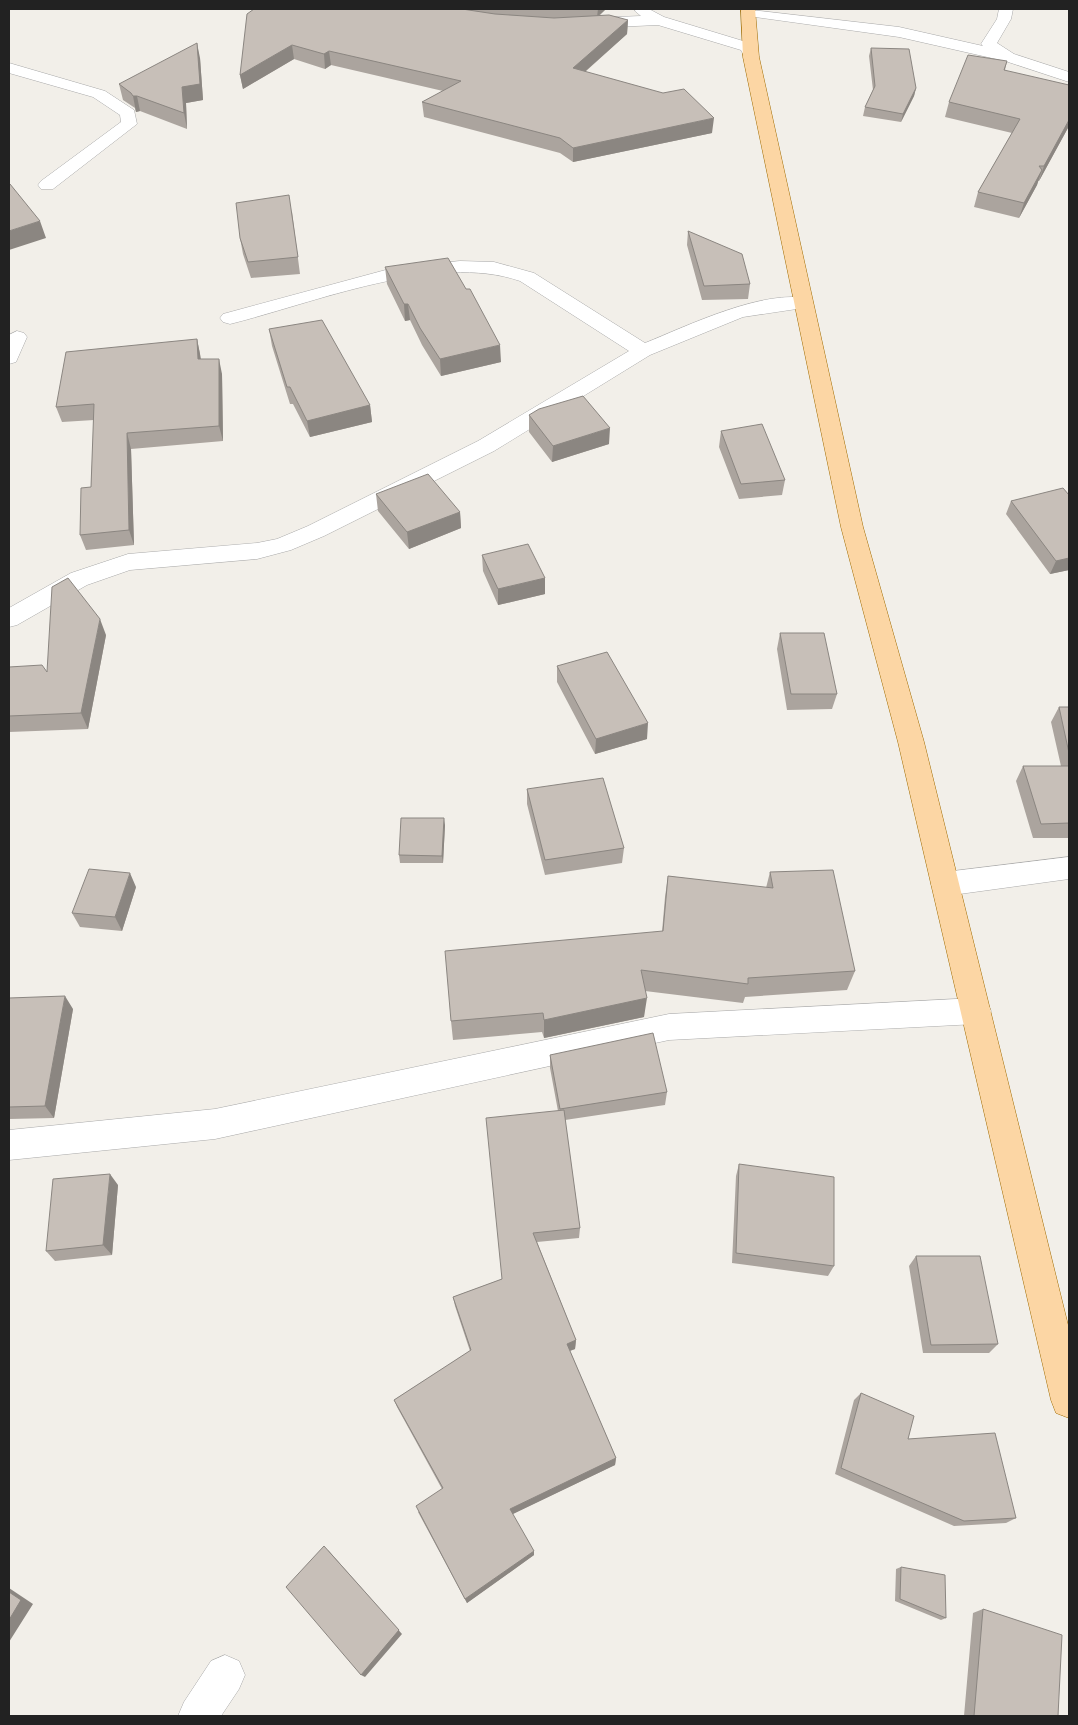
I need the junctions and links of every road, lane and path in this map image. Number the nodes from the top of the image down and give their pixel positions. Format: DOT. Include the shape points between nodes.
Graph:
graph roads {
  1 [pos="639,9"];
  2 [pos="1006,9"];
  3 [pos="748,10"];
  4 [pos="659,20"];
  5 [pos="573,24"];
  6 [pos="989,44"];
  7 [pos="960,46"];
  8 [pos="1010,56"];
  9 [pos="751,57"];
  10 [pos="9,68"];
  11 [pos="1069,77"];
  12 [pos="47,185"];
  13 [pos="803,303"];
  14 [pos="230,318"];
  15 [pos="17,337"];
  16 [pos="643,351"];
  17 [pos="9,358"];
  18 [pos="9,619"];
  19 [pos="1069,868"];
  20 [pos="946,884"];
  21 [pos="976,1011"];
  22 [pos="9,1145"];
  23 [pos="1069,1400"];
  24 [pos="225,1675"];
  25 [pos="198,1716"];
  1 -- 4 [label="street"];
  2 -- 6 [label="street" via="1004,19"];
  3 -- 7 [label="street" via="899,32"];
  3 -- 9 [label="main road"];
  4 -- 5 [label="street"];
  4 -- 9 [label="street" via="748,46"];
  6 -- 7 [label="street"];
  6 -- 8 [label="street"];
  7 -- 8 [label="street"];
  8 -- 11 [label="street"];
  9 -- 13 [label="main road"];
  10 -- 12 [label="street" via="99,94 128,113 129,124"];
  13 -- 16 [label="street" via="738,312"];
  13 -- 20 [label="main road" via="852,527"];
  14 -- 16 [label="street" via="393,274 476,266 510,270 527,277"];
  15 -- 17 [label="street"];
  16 -- 18 [label="street" via="486,446 283,545 258,551 128,562 79,579"];
  19 -- 20 [label="street"];
  20 -- 21 [label="main road"];
  21 -- 22 [label="street" via="669,1027 215,1124"];
  21 -- 23 [label="main road"];
  24 -- 25 [label="street"];
}
